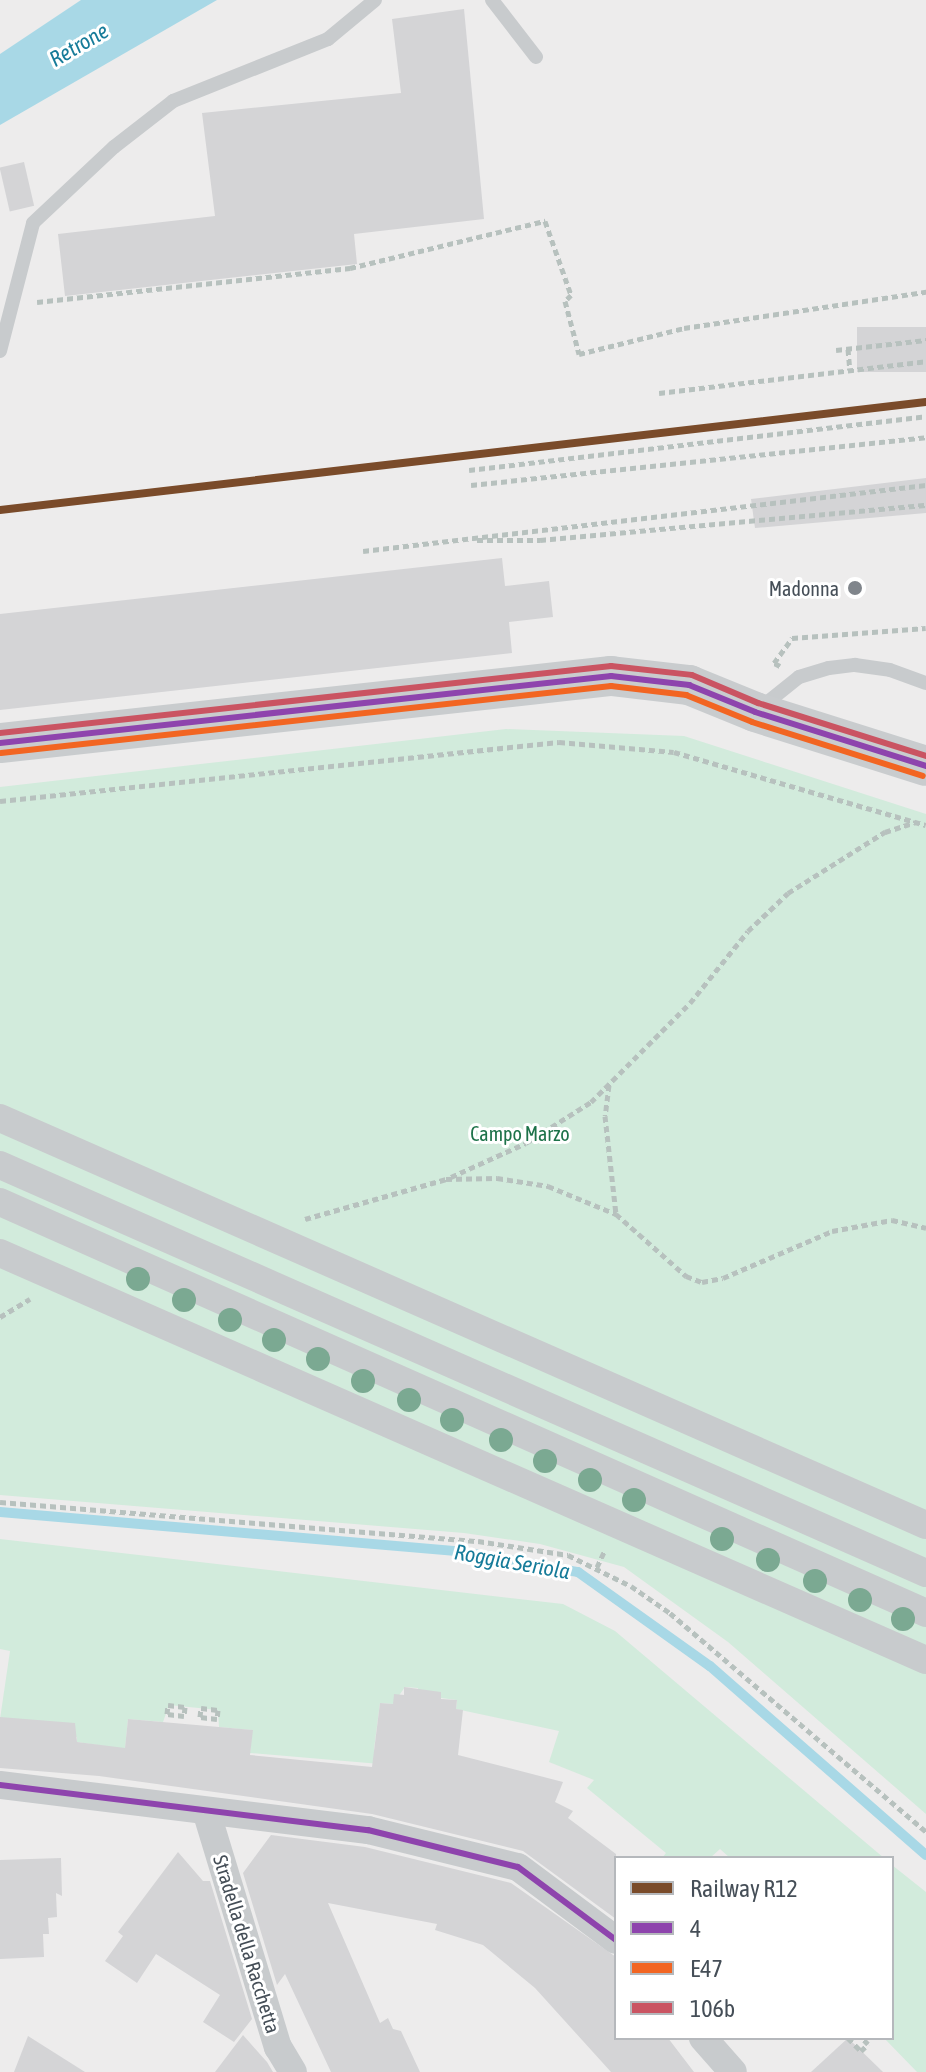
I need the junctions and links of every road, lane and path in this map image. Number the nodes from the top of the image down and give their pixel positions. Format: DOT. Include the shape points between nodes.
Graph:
graph roads {
  1 [pos="375,0"];
  2 [pos="492,0"];
  3 [pos="536,57"];
  4 [pos="926,292"];
  5 [pos="11,302"];
  6 [pos="926,340"];
  7 [pos="848,349"];
  8 [pos="836,350"];
  9 [pos="0,351"];
  10 [pos="926,361"];
  11 [pos="850,370"];
  12 [pos="659,393"];
  13 [pos="926,416"];
  14 [pos="926,437"];
  15 [pos="469,470"];
  16 [pos="471,485"];
  17 [pos="926,485"];
  18 [pos="926,505"];
  19 [pos="451,540"];
  20 [pos="363,551"];
  21 [pos="926,628"];
  22 [pos="774,663"];
  23 [pos="926,683"];
  24 [pos="755,712"];
  25 [pos="0,743"];
  26 [pos="926,766"];
  27 [pos="0,801"];
  28 [pos="915,822"];
  29 [pos="926,825"];
  30 [pos="609,1084"];
  31 [pos="0,1118"];
  32 [pos="0,1165"];
  33 [pos="446,1179"];
  34 [pos="0,1202"];
  35 [pos="616,1214"];
  36 [pos="301,1222"];
  37 [pos="926,1228"];
  38 [pos="0,1253"];
  39 [pos="38,1293"];
  40 [pos="0,1317"];
  41 [pos="0,1502"];
  42 [pos="926,1525"];
  43 [pos="926,1573"];
  44 [pos="926,1613"];
  45 [pos="926,1660"];
  46 [pos="0,1785"];
  47 [pos="207,1814"];
  48 [pos="926,1832"];
  49 [pos="614,1939"];
  50 [pos="705,2040"];
  51 [pos="850,2040"];
  52 [pos="864,2040"];
  53 [pos="293,2072"];
  54 [pos="733,2072"];
  1 -- 5 [label="lane" via="328,39 173,101 114,147 33,223"];
  2 -- 3 [label="lane"];
  4 -- 5 [label="path" via="684,328 579,354 565,301 571,295 545,221 350,268"];
  5 -- 9 [label="lane"];
  6 -- 7 [label="path"];
  7 -- 8 [label="path"];
  7 -- 11 [label="path"];
  10 -- 11 [label="path"];
  11 -- 12 [label="path"];
  13 -- 15 [label="path"];
  14 -- 16 [label="path"];
  17 -- 19 [label="path"];
  18 -- 19 [label="path" via="540,540"];
  19 -- 20 [label="path"];
  21 -- 22 [label="path" via="792,638"];
  23 -- 24 [label="lane" via="879,668 829,668 799,677"];
  24 -- 25 [label="main road" via="689,685 611,676"];
  24 -- 26 [label="main road"];
  27 -- 28 [label="path" via="559,742 674,752"];
  28 -- 29 [label="path"];
  28 -- 30 [label="path" via="885,832 788,893"];
  30 -- 33 [label="path" via="526,1143"];
  30 -- 35 [label="path" via="605,1116"];
  31 -- 42 [label="street"];
  32 -- 43 [label="street"];
  33 -- 35 [label="path" via="497,1178 548,1186"];
  33 -- 36 [label="path" via="313,1214"];
  34 -- 44 [label="street"];
  35 -- 37 [label="path" via="686,1276 702,1282 832,1231 892,1220"];
  38 -- 45 [label="street"];
  39 -- 40 [label="path"];
  41 -- 48 [label="path" via="478,1541 568,1555 631,1586 670,1613"];
  46 -- 47 [label="street"];
  47 -- 49 [label="street" via="368,1830 518,1867"];
  47 -- 53 [label="street, Stradella della Racchetta" via="278,2047"];
  50 -- 54 [label="street"];
  51 -- 52 [label="path" via="861,2051 868,2044"];
}
